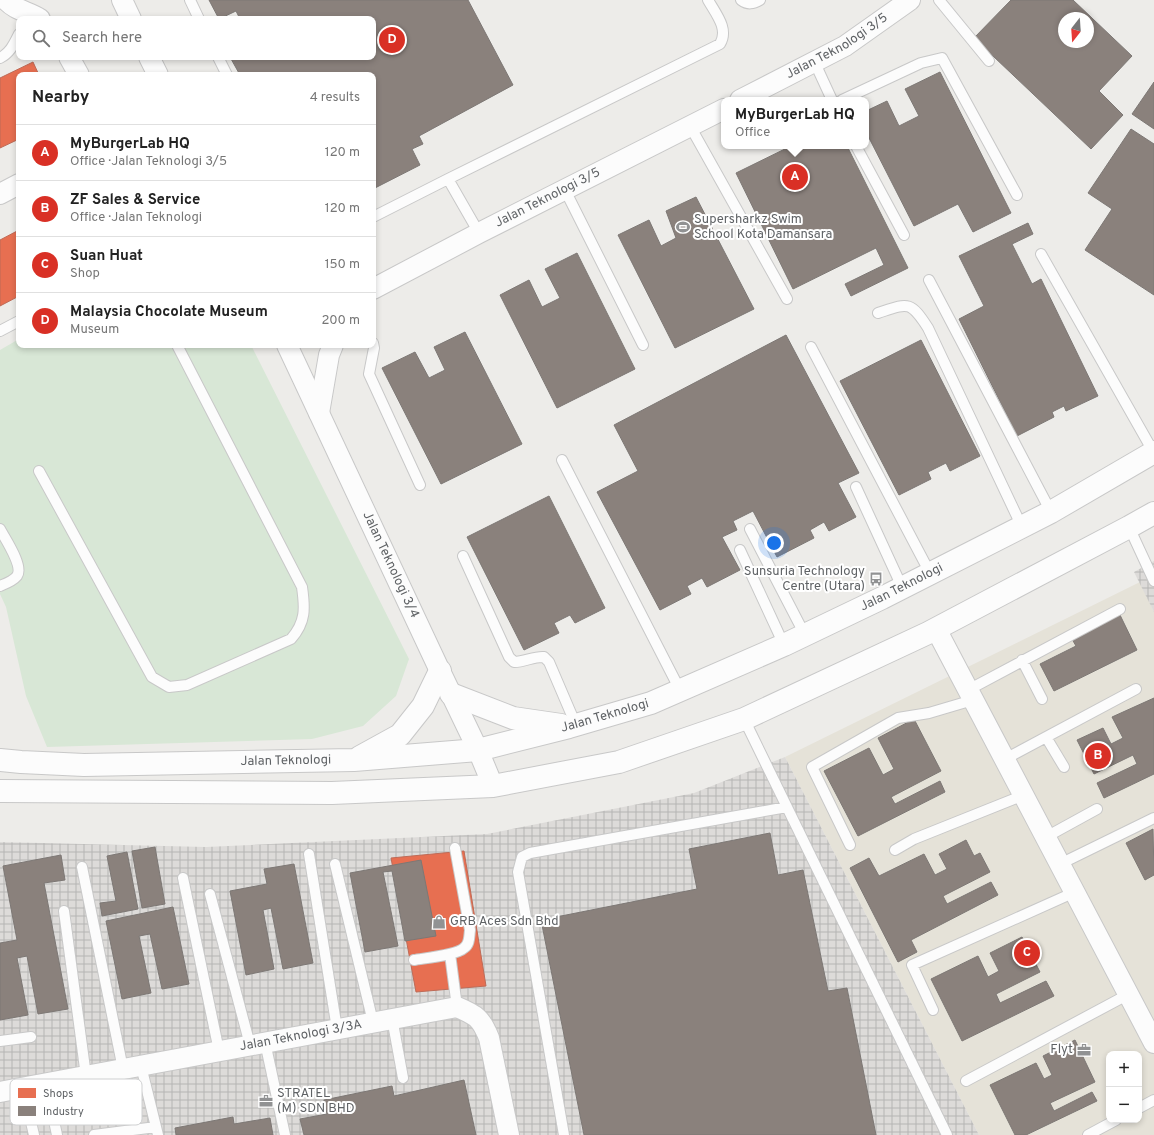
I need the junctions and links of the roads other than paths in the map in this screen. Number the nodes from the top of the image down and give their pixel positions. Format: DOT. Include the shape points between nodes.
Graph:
graph roads {
  1 [pos="6,0"];
  2 [pos="122,0"];
  3 [pos="190,0"];
  4 [pos="708,0"];
  5 [pos="741,0"];
  6 [pos="760,0"];
  7 [pos="910,0"];
  8 [pos="938,0"];
  9 [pos="29,16"];
  10 [pos="130,16"];
  11 [pos="198,16"];
  12 [pos="16,41"];
  13 [pos="0,58"];
  14 [pos="150,60"];
  15 [pos="220,60"];
  16 [pos="814,61"];
  17 [pos="989,61"];
  18 [pos="156,72"];
  19 [pos="226,72"];
  20 [pos="746,97"];
  21 [pos="831,97"];
  22 [pos="848,97"];
  23 [pos="721,110"];
  24 [pos="690,126"];
  25 [pos="858,149"];
  26 [pos="448,179"];
  27 [pos="16,186"];
  28 [pos="565,190"];
  29 [pos="0,194"];
  30 [pos="1017,195"];
  31 [pos="376,215"];
  32 [pos="479,233"];
  33 [pos="904,235"];
  34 [pos="1041,254"];
  35 [pos="929,280"];
  36 [pos="376,287"];
  37 [pos="787,298"];
  38 [pos="878,313"];
  39 [pos="16,323"];
  40 [pos="0,331"];
  41 [pos="643,345"];
  42 [pos="810,347"];
  43 [pos="179,348"];
  44 [pos="288,348"];
  45 [pos="332,348"];
  46 [pos="374,348"];
  47 [pos="319,413"];
  48 [pos="1154,452"];
  49 [pos="562,460"];
  50 [pos="39,471"];
  51 [pos="420,485"];
  52 [pos="856,487"];
  53 [pos="1051,512"];
  54 [pos="1154,513"];
  55 [pos="1022,527"];
  56 [pos="1129,527"];
  57 [pos="0,529"];
  58 [pos="750,529"];
  59 [pos="740,550"];
  60 [pos="463,556"];
  61 [pos="930,573"];
  62 [pos="1154,581"];
  63 [pos="0,586"];
  64 [pos="902,587"];
  65 [pos="1120,609"];
  66 [pos="936,629"];
  67 [pos="805,635"];
  68 [pos="784,645"];
  69 [pos="1022,660"];
  70 [pos="440,671"];
  71 [pos="1136,689"];
  72 [pos="680,690"];
  73 [pos="451,694"];
  74 [pos="970,695"];
  75 [pos="1042,699"];
  76 [pos="744,719"];
  77 [pos="572,726"];
  78 [pos="1046,737"];
  79 [pos="478,750"];
  80 [pos="1005,759"];
  81 [pos="0,760"];
  82 [pos="354,760"];
  83 [pos="21,762"];
  84 [pos="0,766"];
  85 [pos="1064,767"];
  86 [pos="492,786"];
  87 [pos="5,794"];
  88 [pos="1024,795"];
  89 [pos="787,807"];
  90 [pos="1097,810"];
  91 [pos="1154,818"];
  92 [pos="1046,837"];
  93 [pos="850,845"];
  94 [pos="455,848"];
  95 [pos="895,850"];
  96 [pos="309,854"];
  97 [pos="336,864"];
  98 [pos="1060,864"];
  99 [pos="82,867"];
  100 [pos="183,878"];
  101 [pos="1075,892"];
  102 [pos="210,894"];
  103 [pos="64,911"];
  104 [pos="450,954"];
  105 [pos="414,960"];
  106 [pos="1129,994"];
  107 [pos="456,1007"];
  108 [pos="933,1010"];
  109 [pos="382,1020"];
  110 [pos="337,1029"];
  111 [pos="31,1037"];
  112 [pos="0,1041"];
  113 [pos="1154,1042"];
  114 [pos="258,1043"];
  115 [pos="220,1051"];
  116 [pos="132,1067"];
  117 [pos="86,1076"];
  118 [pos="403,1078"];
  119 [pos="69,1079"];
  120 [pos="137,1079"];
  121 [pos="966,1080"];
  122 [pos="10,1090"];
  123 [pos="0,1092"];
  124 [pos="142,1092"];
  125 [pos="1154,1100"];
  126 [pos="1142,1106"];
  127 [pos="1110,1123"];
  128 [pos="32,1125"];
  129 [pos="55,1125"];
  130 [pos="158,1131"];
  131 [pos="34,1135"];
  132 [pos="57,1135"];
  133 [pos="94,1135"];
  134 [pos="285,1135"];
  135 [pos="509,1135"];
  136 [pos="564,1135"];
  137 [pos="947,1135"];
  138 [pos="1088,1135"];
  1 -- 9 [label="street"];
  2 -- 10 [label="street"];
  3 -- 11 [label="lane"];
  4 -- 26 [label="lane" via="724,29 724,39 720,44"];
  5 -- 6 [label="lane" via="752,4"];
  7 -- 16 [label="street, Jalan Teknologi 3/5" via="845,46"];
  8 -- 17 [label="lane"];
  12 -- 13 [label="lane" via="6,55"];
  14 -- 18 [label="street"];
  15 -- 19 [label="lane"];
  16 -- 20 [label="street, Jalan Teknologi 3/5"];
  16 -- 21 [label="lane"];
  22 -- 30 [label="lane" via="921,63 942,58"];
  23 -- 24 [label="street, Jalan Teknologi 3/5"];
  24 -- 28 [label="street, Jalan Teknologi 3/5"];
  24 -- 37 [label="lane"];
  25 -- 33 [label="lane"];
  26 -- 31 [label="lane"];
  26 -- 32 [label="lane"];
  27 -- 29 [label="street"];
  28 -- 32 [label="street, Jalan Teknologi 3/5"];
  28 -- 41 [label="lane"];
  32 -- 36 [label="street, Jalan Teknologi 3/5"];
  34 -- 48 [label="lane"];
  35 -- 53 [label="lane"];
  38 -- 55 [label="lane" via="899,306 908,306 917,312 928,328"];
  39 -- 40 [label="lane"];
  42 -- 61 [label="lane"];
  43 -- 50 [label="lane" via="302,587 303,617 291,639 187,685 169,687 152,677"];
  44 -- 47 [label="street, Jalan Teknologi 3/4"];
  45 -- 47 [label="street"];
  46 -- 51 [label="lane" via="369,374"];
  47 -- 70 [label="street, Jalan Teknologi 3/4"];
  48 -- 53 [label="street, Jalan Teknologi"];
  49 -- 72 [label="lane"];
  52 -- 64 [label="lane"];
  53 -- 55 [label="street, Jalan Teknologi"];
  54 -- 56 [label="street"];
  55 -- 61 [label="street, Jalan Teknologi"];
  56 -- 62 [label="lane"];
  56 -- 66 [label="street"];
  57 -- 63 [label="lane" via="19,569 17,576"];
  58 -- 67 [label="lane"];
  59 -- 68 [label="lane"];
  60 -- 77 [label="lane" via="509,657 514,662 521,662 537,656 544,657 549,662"];
  61 -- 64 [label="street, Jalan Teknologi"];
  64 -- 67 [label="street, Jalan Teknologi"];
  65 -- 69 [label="lane"];
  66 -- 74 [label="street"];
  66 -- 76 [label="street"];
  67 -- 68 [label="street, Jalan Teknologi"];
  68 -- 72 [label="street, Jalan Teknologi"];
  69 -- 74 [label="lane"];
  69 -- 75 [label="lane"];
  70 -- 73 [label="street, Jalan Teknologi 3/4"];
  70 -- 82 [label="street" via="423,706 400,735"];
  71 -- 78 [label="lane"];
  72 -- 77 [label="street, Jalan Teknologi" via="651,703"];
  73 -- 77 [label="street" via="513,718"];
  73 -- 79 [label="street, Jalan Teknologi 3/4"];
  74 -- 80 [label="street"];
  74 -- 93 [label="lane" via="929,713 898,718 812,767"];
  76 -- 86 [label="street" via="619,762"];
  76 -- 89 [label="lane"];
  77 -- 79 [label="street, Jalan Teknologi"];
  78 -- 80 [label="lane"];
  78 -- 85 [label="lane"];
  79 -- 82 [label="street, Jalan Teknologi"];
  79 -- 86 [label="street, Jalan Teknologi 3/4"];
  80 -- 88 [label="street"];
  81 -- 83 [label="street, Jalan Teknologi"];
  82 -- 83 [label="street, Jalan Teknologi" via="84,765"];
  83 -- 84 [label="street"];
  86 -- 87 [label="street" via="332,793"];
  88 -- 92 [label="street"];
  88 -- 95 [label="lane" via="914,839"];
  89 -- 136 [label="lane" via="530,853 522,857 518,872"];
  89 -- 137 [label="lane"];
  90 -- 92 [label="lane"];
  91 -- 98 [label="lane"];
  92 -- 98 [label="street"];
  94 -- 104 [label="lane" via="470,930 469,942 464,949"];
  96 -- 110 [label="lane"];
  97 -- 109 [label="lane"];
  98 -- 101 [label="street"];
  99 -- 116 [label="lane"];
  100 -- 115 [label="lane"];
  101 -- 106 [label="street"];
  101 -- 108 [label="lane" via="912,965"];
  102 -- 114 [label="lane"];
  103 -- 117 [label="lane"];
  104 -- 105 [label="lane"];
  104 -- 107 [label="lane"];
  106 -- 113 [label="street"];
  106 -- 121 [label="lane"];
  107 -- 109 [label="street, Jalan Teknologi 3/3A"];
  107 -- 135 [label="street" via="472,1013 483,1024 489,1038"];
  109 -- 110 [label="street, Jalan Teknologi 3/3A"];
  109 -- 118 [label="lane"];
  110 -- 114 [label="street, Jalan Teknologi 3/3A"];
  111 -- 112 [label="lane"];
  114 -- 115 [label="street, Jalan Teknologi 3/3A"];
  114 -- 134 [label="lane"];
  115 -- 116 [label="street, Jalan Teknologi 3/3A"];
  116 -- 117 [label="street, Jalan Teknologi 3/3A"];
  116 -- 120 [label="lane"];
  117 -- 119 [label="street, Jalan Teknologi 3/3A"];
  122 -- 123 [label="street, Jalan Teknologi 3/3A"];
  124 -- 130 [label="lane"];
  125 -- 126 [label="lane"];
  127 -- 138 [label="lane"];
  128 -- 131 [label="lane"];
  129 -- 132 [label="lane"];
  130 -- 133 [label="lane"];
}
